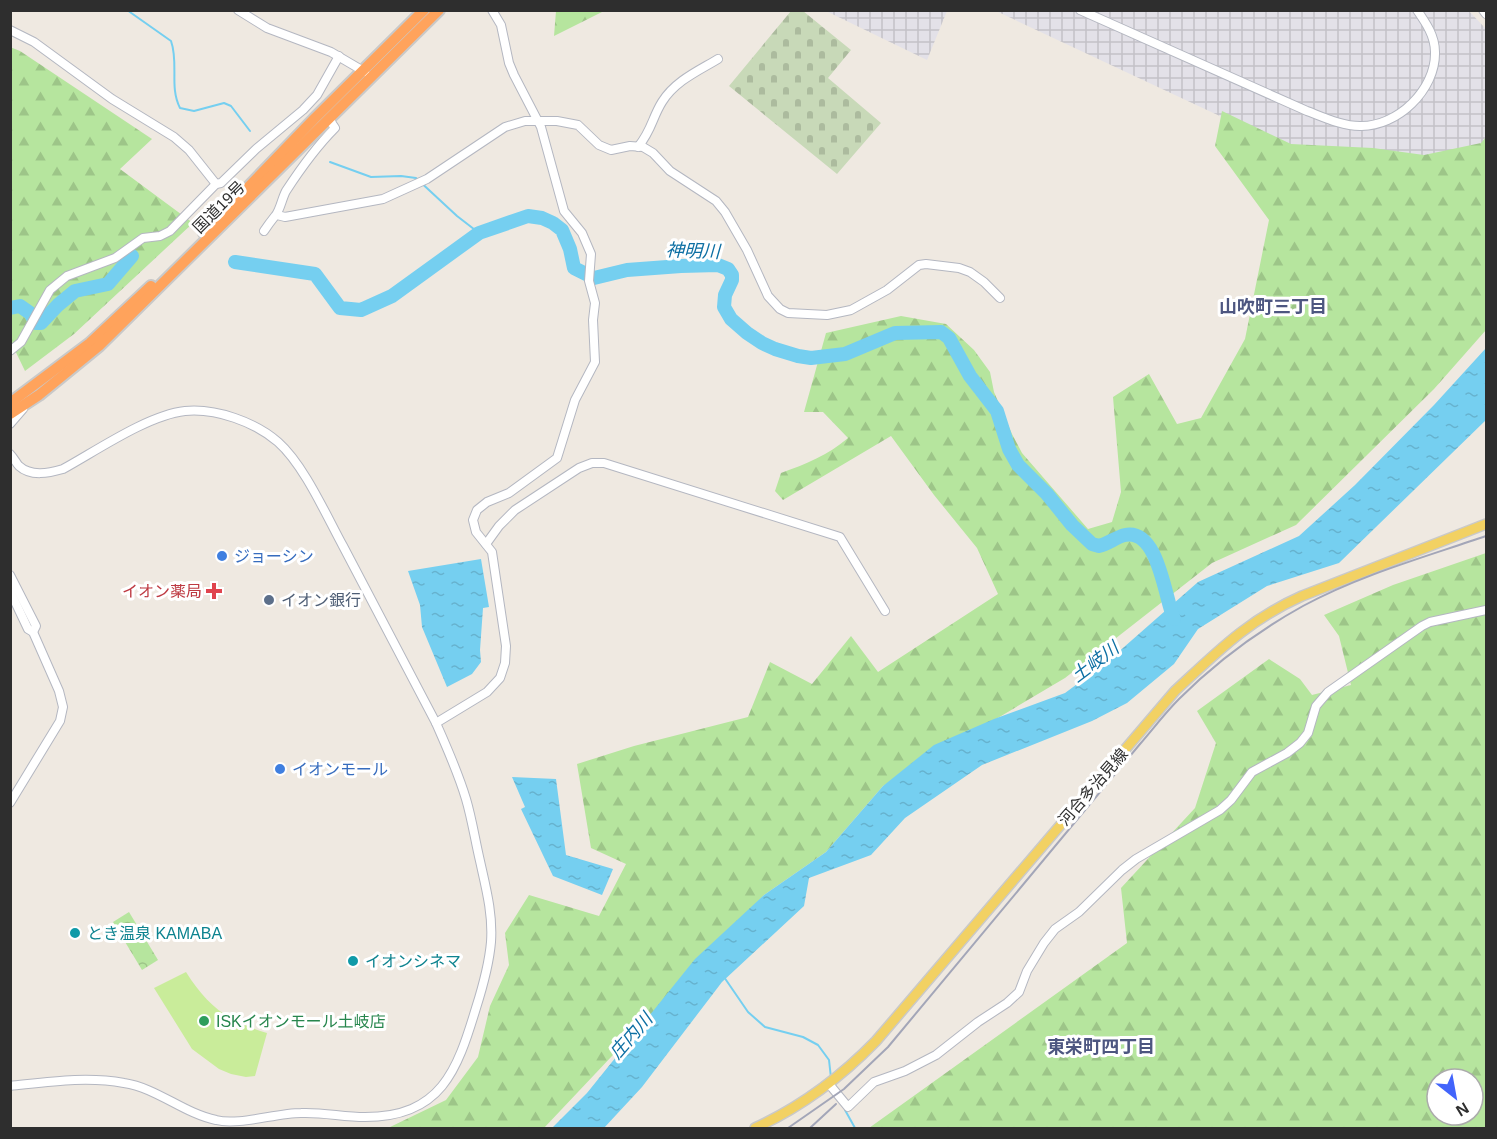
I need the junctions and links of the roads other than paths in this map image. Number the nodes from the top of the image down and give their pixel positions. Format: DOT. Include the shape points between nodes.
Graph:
graph roads {
  1 [pos="238,10"];
  2 [pos="424,10"];
  3 [pos="439,10"];
  4 [pos="492,10"];
  5 [pos="1080,10"];
  6 [pos="1417,10"];
  7 [pos="1483,10"];
  8 [pos="1486,14"];
  9 [pos="10,30"];
  10 [pos="339,56"];
  11 [pos="718,59"];
  12 [pos="368,74"];
  13 [pos="328,119"];
  14 [pos="537,120"];
  15 [pos="638,147"];
  16 [pos="216,184"];
  17 [pos="277,215"];
  18 [pos="264,231"];
  19 [pos="1000,298"];
  20 [pos="10,351"];
  21 [pos="12,401"];
  22 [pos="31,401"];
  23 [pos="10,414"];
  24 [pos="10,424"];
  25 [pos="11,454"];
  26 [pos="1486,524"];
  27 [pos="486,544"];
  28 [pos="10,575"];
  29 [pos="10,591"];
  30 [pos="1486,610"];
  31 [pos="885,611"];
  32 [pos="33,632"];
  33 [pos="436,723"];
  34 [pos="10,803"];
  35 [pos="829,1084"];
  36 [pos="10,1086"];
  37 [pos="755,1128"];
  1 -- 10 [label="street" via="267,28"];
  2 -- 12 [label="highway, 国道19号"];
  3 -- 12 [label="highway, 国道19号"];
  4 -- 14 [label="street" via="504,34 509,63"];
  5 -- 6 [label="street" via="1307,111 1361,126 1391,120 1415,103 1429,79 1435,53 1430,28"];
  7 -- 8 [label="street"];
  9 -- 16 [label="street" via="34,42 174,137"];
  10 -- 12 [label="street"];
  10 -- 16 [label="street" via="317,95 303,110"];
  11 -- 15 [label="street" via="671,89"];
  12 -- 13 [label="highway, 国道19号"];
  12 -- 21 [label="highway, 国道19号" via="314,119 90,343"];
  13 -- 17 [label="street" via="335,128 318,145 285,193"];
  13 -- 22 [label="highway, 国道19号" via="99,346"];
  14 -- 15 [label="street" via="578,125 610,150"];
  14 -- 17 [label="street" via="505,127 428,179 396,195 306,214"];
  14 -- 27 [label="street" via="564,211 582,233 591,254 595,362 575,400 557,458 509,493 477,510 473,520 476,532"];
  15 -- 19 [label="street" via="653,153 670,171 716,201 747,250 768,296 788,313 827,315 851,310 926,264 970,272"];
  16 -- 20 [label="street" via="170,231 143,238 115,258 67,276 50,290 21,342"];
  17 -- 18 [label="street"];
  22 -- 23 [label="highway, 国道19号"];
  22 -- 24 [label="street"];
  25 -- 33 [label="street" via="20,467 47,474 162,417 186,411 214,413 263,431 294,459"];
  26 -- 35 [label="main road, 河合多治見線" via="1278,607 1220,648 1175,691 876,1041"];
  27 -- 31 [label="street" via="515,510 579,468 604,463 840,537"];
  27 -- 33 [label="street" via="492,552 505,663 500,678 487,692"];
  28 -- 32 [label="street" via="36,626"];
  29 -- 32 [label="street"];
  30 -- 35 [label="street" via="1422,626 1328,692 1316,706 1308,733 1300,743 1252,772 1220,810 1122,870 1079,912 1055,929 1014,998 936,1055 874,1082 848,1107"];
  32 -- 34 [label="street" via="63,707 60,721"];
  33 -- 36 [label="street" via="467,801 491,911 486,976 466,1043 441,1089 410,1110 388,1116 303,1113 219,1121 126,1083 93,1079"];
  35 -- 37 [label="main road, 河合多治見線"];
}
